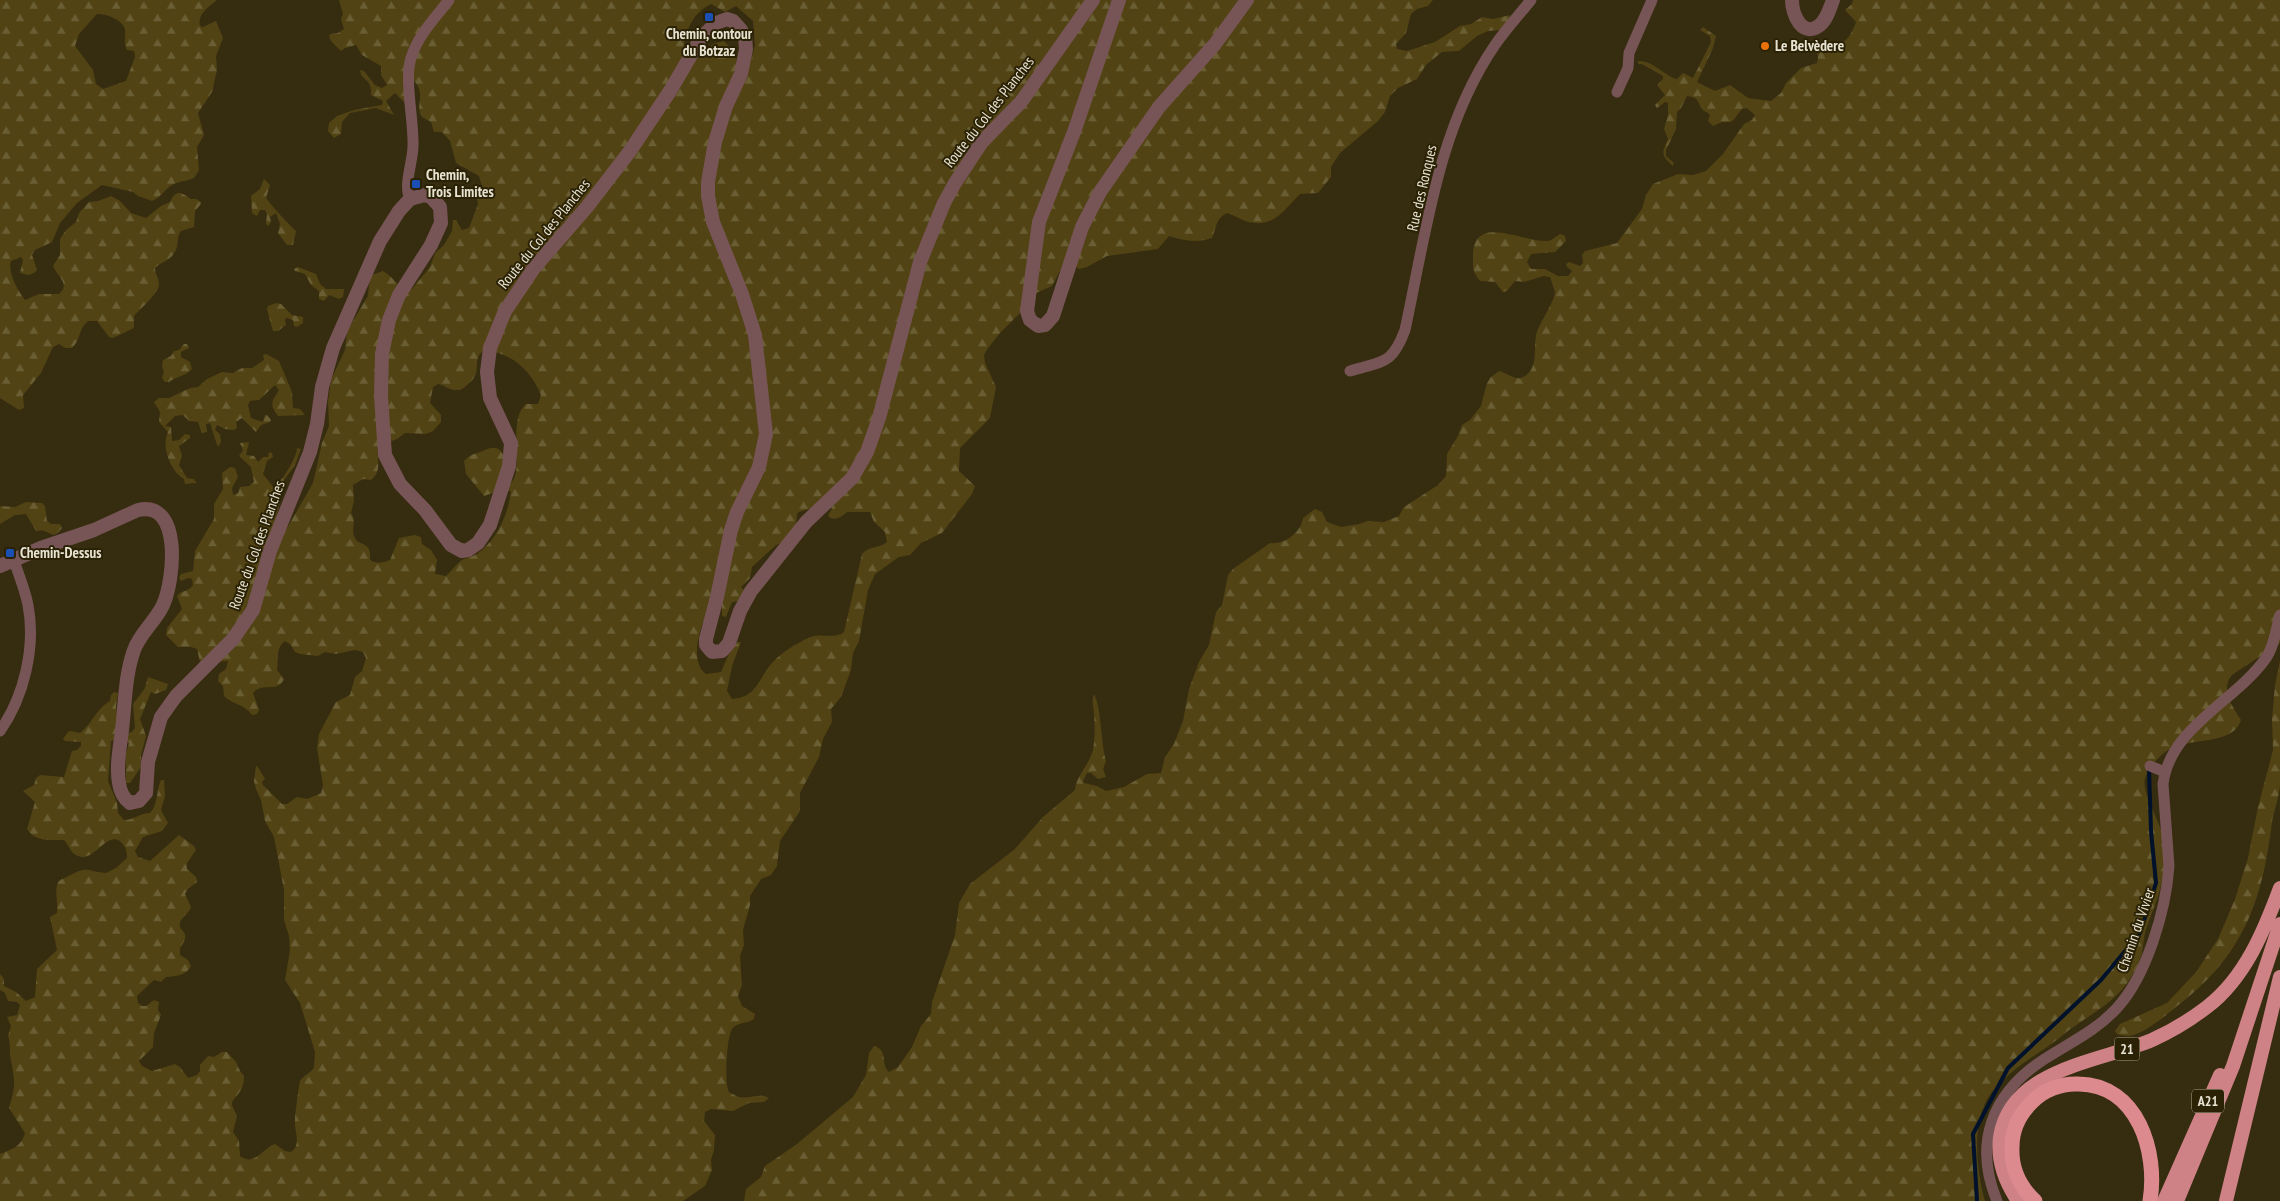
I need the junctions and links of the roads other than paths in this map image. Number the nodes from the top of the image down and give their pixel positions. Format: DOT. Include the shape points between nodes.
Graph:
graph roads {
  1 [pos="449,0"];
  2 [pos="1093,0"];
  3 [pos="1119,0"];
  4 [pos="1247,0"];
  5 [pos="1531,0"];
  6 [pos="1652,0"];
  7 [pos="1792,0"];
  8 [pos="1833,0"];
  9 [pos="1617,92"];
  10 [pos="410,199"];
  11 [pos="1350,371"];
  12 [pos="14,561"];
  13 [pos="0,566"];
  14 [pos="2280,615"];
  15 [pos="0,731"];
  16 [pos="2150,766"];
  17 [pos="2165,772"];
  18 [pos="2280,888"];
  19 [pos="2280,924"];
  20 [pos="2280,977"];
  21 [pos="2254,1002"];
  22 [pos="1997,1201"];
  23 [pos="2018,1201"];
  24 [pos="2035,1201"];
  25 [pos="2150,1201"];
  26 [pos="2164,1201"];
  27 [pos="2177,1201"];
  28 [pos="2226,1201"];
  1 -- 10 [label="street" via="421,36 410,62 408,76 414,131 408,185"];
  2 -- 10 [label="street, Route du Col des Planches" via="1021,102 972,156 944,203 922,256 879,418 860,466 852,478 806,522 758,582 743,604 729,643 717,653 706,645 709,624 718,597 733,521 759,467 766,434 755,335 713,222 708,196 715,142 744,62 745,37 741,30 727,19 710,28 635,144 525,280 505,311 490,348 486,372 490,398 510,443 509,466 490,525 478,543 462,551 450,544 425,510 400,484 389,466 384,447 382,354 389,320 399,295 441,223 440,207 431,197"];
  3 -- 4 [label="street" via="1039,222 1027,311 1030,320 1038,326 1045,325 1053,316 1082,227 1100,192 1164,100 1215,44"];
  5 -- 11 [label="street, Rue des Ronques" via="1495,45 1464,101 1446,148 1400,344 1390,358"];
  6 -- 9 [label="street" via="1629,53 1628,68"];
  7 -- 8 [label="street" via="1797,22 1810,28 1822,23"];
  10 -- 12 [label="street, Route du Col des Planches" via="398,211 380,241 340,331 322,387 310,452 273,543 250,618 164,712 152,743 146,793 139,801 130,803 123,795 119,783 119,760 133,654 144,630 162,606 168,588 170,537 167,523 156,511 138,510"];
  12 -- 13 [label="street, Route du Col des Planches"];
  12 -- 15 [label="street" via="28,606 29,644 19,696"];
  14 -- 17 [label="street, Chemin du Vivier" via="2267,657 2244,683 2191,731 2172,756"];
  16 -- 17 [label="street"];
  17 -- 22 [label="street, Chemin du Vivier" via="2168,879 2149,950 2126,997 2111,1014 2084,1037 2030,1069 2004,1096 1990,1125 1986,1147"];
  18 -- 23 [label="highway, 21" via="2247,960 2210,1006 2151,1040 2049,1076 2019,1098 2004,1122 1999,1152 2003,1172"];
  19 -- 21 [label="highway, A21"];
  20 -- 28 [label="highway"];
  21 -- 26 [label="highway, A21"];
  21 -- 27 [label="highway, A21" via="2233,1066"];
  24 -- 25 [label="highway" via="2021,1184 2013,1166 2015,1130 2024,1110 2034,1100 2056,1087 2075,1084 2111,1093 2137,1119 2151,1158"];
}
